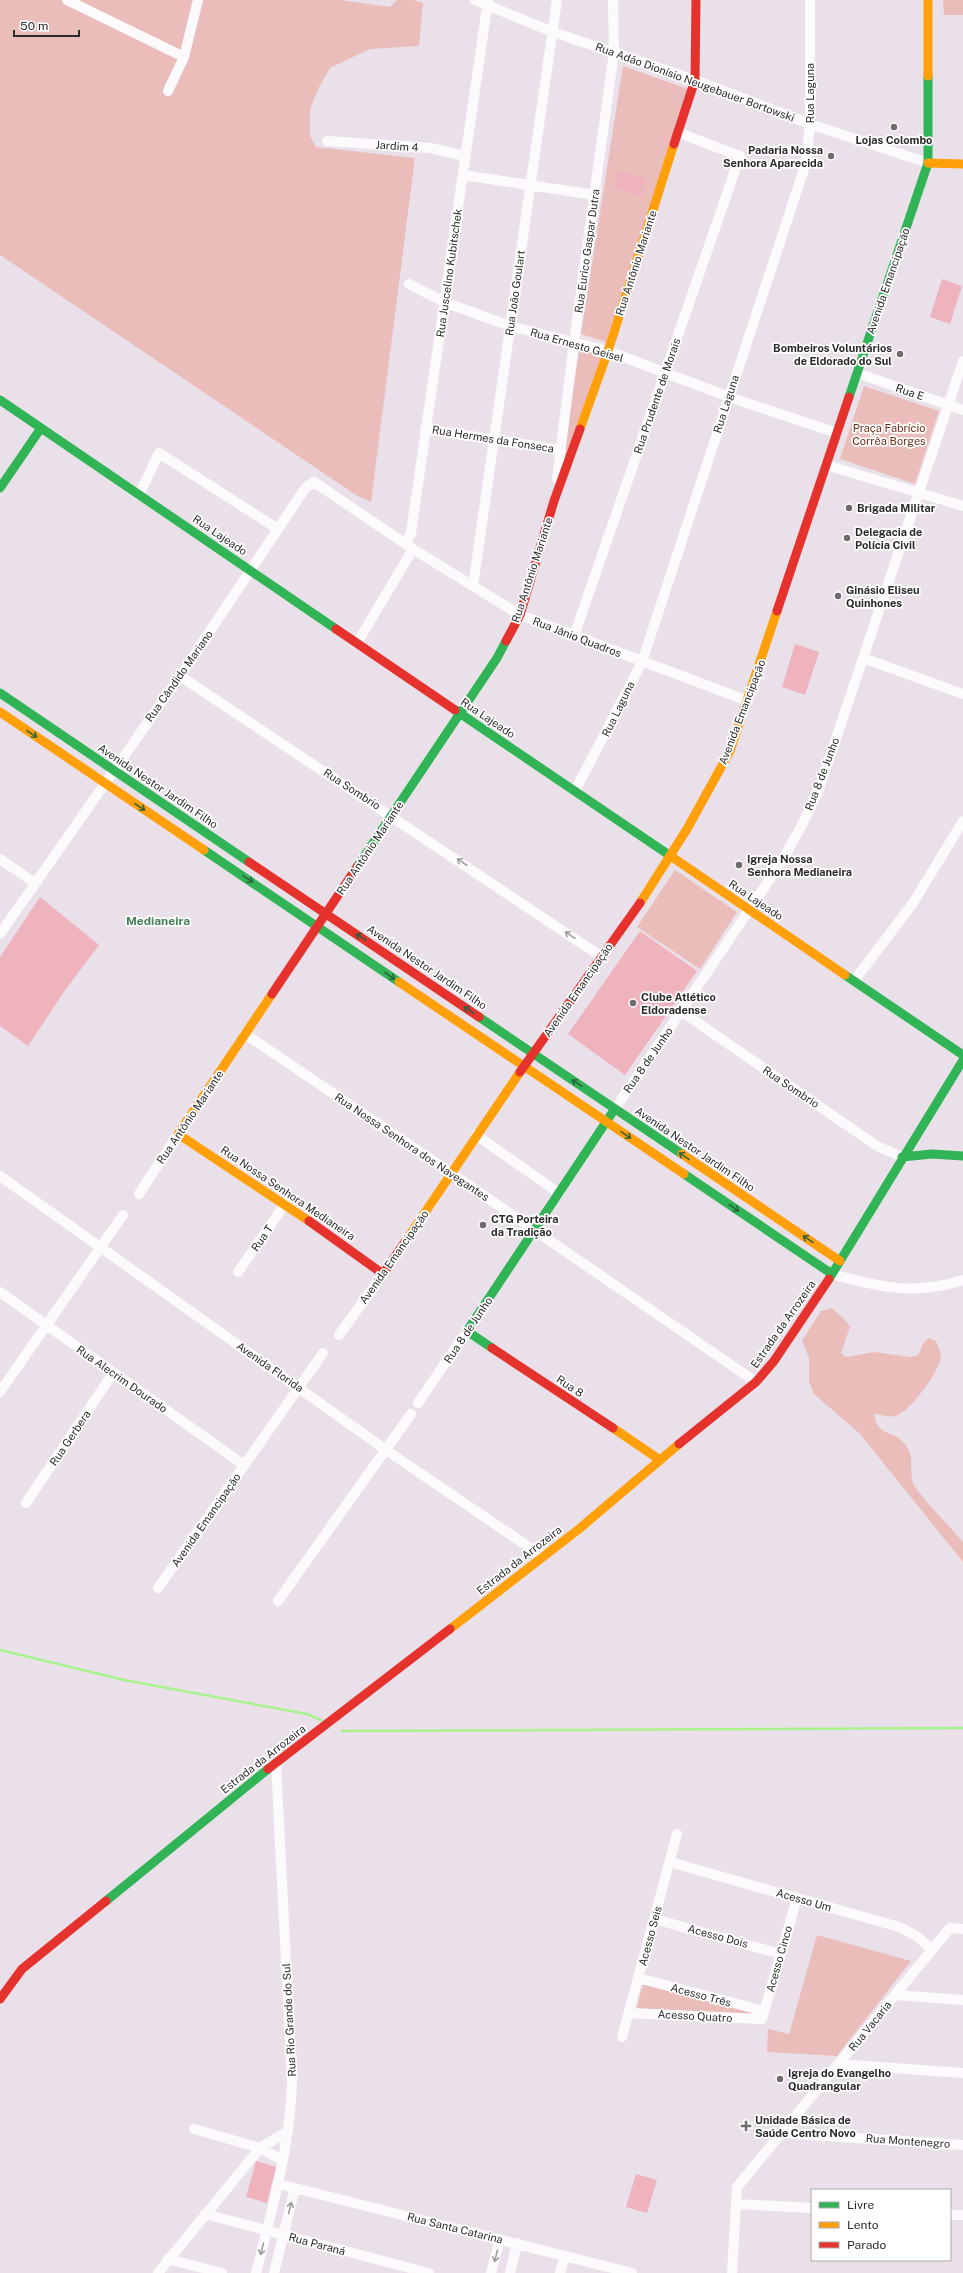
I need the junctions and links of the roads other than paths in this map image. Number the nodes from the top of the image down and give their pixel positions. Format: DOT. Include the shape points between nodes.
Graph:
graph roads {
  1 [pos="67,0"];
  2 [pos="198,0"];
  3 [pos="475,0"];
  4 [pos="557,0"];
  5 [pos="613,0"];
  6 [pos="696,0"];
  7 [pos="810,0"];
  8 [pos="928,0"];
  9 [pos="488,2"];
  10 [pos="553,32"];
  11 [pos="614,52"];
  12 [pos="184,57"];
  13 [pos="695,80"];
  14 [pos="168,91"];
  15 [pos="810,124"];
  16 [pos="679,133"];
  17 [pos="327,141"];
  18 [pos="466,156"];
  19 [pos="928,163"];
  20 [pos="963,164"];
  21 [pos="463,175"];
  22 [pos="530,186"];
  23 [pos="595,196"];
  24 [pos="409,284"];
  25 [pos="444,302"];
  26 [pos="510,326"];
  27 [pos="574,342"];
  28 [pos="608,351"];
  29 [pos="963,361"];
  30 [pos="664,373"];
  31 [pos="857,373"];
  32 [pos="728,396"];
  33 [pos="0,400"];
  34 [pos="948,405"];
  35 [pos="963,410"];
  36 [pos="41,428"];
  37 [pos="425,429"];
  38 [pos="837,433"];
  39 [pos="494,440"];
  40 [pos="561,450"];
  41 [pos="826,465"];
  42 [pos="0,488"];
  43 [pos="918,492"];
  44 [pos="139,495"];
  45 [pos="554,501"];
  46 [pos="963,506"];
  47 [pos="376,524"];
  48 [pos="278,529"];
  49 [pos="409,547"];
  50 [pos="250,570"];
  51 [pos="473,586"];
  52 [pos="520,615"];
  53 [pos="574,636"];
  54 [pos="357,643"];
  55 [pos="863,658"];
  56 [pos="642,662"];
  57 [pos="180,676"];
  58 [pos="0,693"];
  59 [pos="963,694"];
  60 [pos="748,701"];
  61 [pos="0,712"];
  62 [pos="460,713"];
  63 [pos="113,770"];
  64 [pos="104,782"];
  65 [pos="575,791"];
  66 [pos="392,815"];
  67 [pos="963,821"];
  68 [pos="669,855"];
  69 [pos="0,859"];
  70 [pos="35,884"];
  71 [pos="749,909"];
  72 [pos="326,913"];
  73 [pos="317,926"];
  74 [pos="0,934"];
  75 [pos="602,957"];
  76 [pos="420,977"];
  77 [pos="854,981"];
  78 [pos="412,990"];
  79 [pos="682,1012"];
  80 [pos="245,1034"];
  81 [pos="533,1054"];
  82 [pos="963,1055"];
  83 [pos="963,1060"];
  84 [pos="524,1066"];
  85 [pos="615,1109"];
  86 [pos="606,1122"];
  87 [pos="178,1134"];
  88 [pos="476,1135"];
  89 [pos="963,1156"];
  90 [pos="902,1157"];
  91 [pos="451,1173"];
  92 [pos="0,1176"];
  93 [pos="559,1192"];
  94 [pos="139,1194"];
  95 [pos="285,1204"];
  96 [pos="123,1216"];
  97 [pos="535,1230"];
  98 [pos="100,1248"];
  99 [pos="840,1261"];
  100 [pos="238,1272"];
  101 [pos="383,1274"];
  102 [pos="832,1274"];
  103 [pos="850,1279"];
  104 [pos="963,1280"];
  105 [pos="0,1292"];
  106 [pos="46,1325"];
  107 [pos="467,1331"];
  108 [pos="339,1335"];
  109 [pos="323,1353"];
  110 [pos="113,1373"];
  111 [pos="756,1382"];
  112 [pos="298,1386"];
  113 [pos="1,1388"];
  114 [pos="418,1403"];
  115 [pos="411,1414"];
  116 [pos="386,1450"];
  117 [pos="660,1460"];
  118 [pos="244,1465"];
  119 [pos="26,1503"];
  120 [pos="542,1556"];
  121 [pos="158,1588"];
  122 [pos="278,1601"];
  123 [pos="276,1763"];
  124 [pos="677,1834"];
  125 [pos="670,1862"];
  126 [pos="797,1898"];
  127 [pos="654,1918"];
  128 [pos="963,1929"];
  129 [pos="932,1950"];
  130 [pos="781,1954"];
  131 [pos="638,1978"];
  132 [pos="896,1995"];
  133 [pos="0,1999"];
  134 [pos="963,2000"];
  135 [pos="629,2013"];
  136 [pos="763,2015"];
  137 [pos="622,2037"];
  138 [pos="838,2064"];
  139 [pos="963,2073"];
  140 [pos="194,2129"];
  141 [pos="288,2131"];
  142 [pos="781,2133"];
  143 [pos="963,2145"];
  144 [pos="260,2148"];
  145 [pos="282,2160"];
  146 [pos="279,2184"];
  147 [pos="296,2188"];
  148 [pos="736,2204"];
  149 [pos="811,2208"];
  150 [pos="205,2214"];
  151 [pos="951,2215"];
  152 [pos="963,2215"];
  153 [pos="267,2230"];
  154 [pos="284,2235"];
  155 [pos="500,2239"];
  156 [pos="517,2243"];
  157 [pos="564,2256"];
  158 [pos="168,2260"];
  159 [pos="612,2271"];
  160 [pos="158,2273"];
  161 [pos="222,2273"];
  162 [pos="256,2273"];
  163 [pos="274,2273"];
  164 [pos="428,2273"];
  165 [pos="491,2273"];
  166 [pos="510,2273"];
  167 [pos="560,2273"];
  168 [pos="632,2273"];
  169 [pos="732,2273"];
  1 -- 12 [label="street"];
  2 -- 12 [label="street"];
  3 -- 9 [label="street, Rua Adão Dionísio Neugebauer Bortowski"];
  4 -- 10 [label="street, Rua João Goulart"];
  5 -- 11 [label="street, Rua Eurico Gaspar Dutra"];
  6 -- 13 [label="main road, Rua Antônio Mariante"];
  7 -- 15 [label="street, Rua Laguna"];
  8 -- 19 [label="main road, Avenida Emancipação"];
  9 -- 10 [label="street, Rua Adão Dionísio Neugebauer Bortowski"];
  9 -- 18 [label="street, Rua Juscelino Kubitschek"];
  10 -- 11 [label="street, Rua Adão Dionísio Neugebauer Bortowski"];
  10 -- 22 [label="street, Rua João Goulart"];
  11 -- 13 [label="street, Rua Adão Dionísio Neugebauer Bortowski"];
  11 -- 23 [label="street, Rua Eurico Gaspar Dutra"];
  12 -- 14 [label="street"];
  13 -- 15 [label="street, Rua Adão Dionísio Neugebauer Bortowski"];
  13 -- 16 [label="main road, Rua Antônio Mariante"];
  15 -- 19 [label="street, Rua Adão Dionísio Neugebauer Bortowski"];
  15 -- 32 [label="street, Rua Laguna" via="806,163"];
  16 -- 28 [label="main road, Rua Antônio Mariante"];
  16 -- 30 [label="street, Rua Prudente de Morais" via="740,156"];
  17 -- 18 [label="street, Jardim 4" via="430,148"];
  18 -- 21 [label="street, Rua Juscelino Kubitschek"];
  19 -- 20 [label="main road, Rua Adão Dionísio Neugebauer Bortowski"];
  19 -- 31 [label="main road, Avenida Emancipação"];
  21 -- 22 [label="street"];
  21 -- 25 [label="street, Rua Juscelino Kubitschek"];
  22 -- 23 [label="street"];
  22 -- 26 [label="street, Rua João Goulart"];
  23 -- 27 [label="street, Rua Eurico Gaspar Dutra"];
  24 -- 25 [label="street, Rua Ernesto Geisel"];
  25 -- 26 [label="street, Rua Ernesto Geisel"];
  25 -- 37 [label="street, Rua Juscelino Kubitschek"];
  26 -- 27 [label="street, Rua Ernesto Geisel"];
  26 -- 39 [label="street, Rua João Goulart"];
  27 -- 28 [label="street, Rua Ernesto Geisel"];
  27 -- 40 [label="street, Rua Eurico Gaspar Dutra"];
  28 -- 30 [label="street, Rua Ernesto Geisel"];
  28 -- 45 [label="main road, Rua Antônio Mariante"];
  29 -- 34 [label="street, Rua 8 de Junho"];
  30 -- 32 [label="street, Rua Ernesto Geisel"];
  30 -- 53 [label="street, Rua Prudente de Morais"];
  31 -- 34 [label="street, Rua E"];
  31 -- 38 [label="main road, Avenida Emancipação"];
  32 -- 38 [label="street, Rua Ernesto Geisel"];
  32 -- 56 [label="street, Rua Laguna"];
  33 -- 36 [label="main road, Rua Lajeado"];
  34 -- 35 [label="street, Rua E"];
  34 -- 43 [label="street, Rua 8 de Junho"];
  36 -- 42 [label="main road"];
  36 -- 44 [label="main road, Rua Lajeado"];
  37 -- 39 [label="street, Rua Hermes da Fonseca"];
  37 -- 49 [label="street, Rua Juscelino Kubitschek"];
  38 -- 41 [label="main road, Avenida Emancipação"];
  39 -- 40 [label="street, Rua Hermes da Fonseca"];
  39 -- 51 [label="street, Rua João Goulart"];
  40 -- 45 [label="street, Rua Eurico Gaspar Dutra"];
  41 -- 43 [label="street"];
  41 -- 60 [label="main road, Avenida Emancipação"];
  43 -- 46 [label="street"];
  43 -- 55 [label="street, Rua 8 de Junho"];
  44 -- 48 [label="street" via="159,453"];
  44 -- 50 [label="main road, Rua Lajeado"];
  45 -- 52 [label="main road, Rua Antônio Mariante"];
  47 -- 48 [label="street, Rua Cândido Mariano" via="314,482 306,487"];
  47 -- 49 [label="street, Rua Jânio Quadros"];
  48 -- 50 [label="street, Rua Cândido Mariano"];
  49 -- 51 [label="street, Rua Jânio Quadros"];
  49 -- 54 [label="street, Rua Juscelino Kubitschek"];
  50 -- 54 [label="main road, Rua Lajeado"];
  50 -- 57 [label="street, Rua Cândido Mariano"];
  51 -- 52 [label="street, Rua Jânio Quadros"];
  52 -- 53 [label="street, Rua Jânio Quadros"];
  52 -- 62 [label="main road, Rua Antônio Mariante" via="497,658"];
  53 -- 56 [label="street, Rua Jânio Quadros"];
  54 -- 62 [label="main road, Rua Lajeado"];
  55 -- 59 [label="street"];
  55 -- 71 [label="street, Rua 8 de Junho" via="819,789 790,847"];
  56 -- 60 [label="street, Rua Jânio Quadros"];
  56 -- 65 [label="street, Rua Laguna"];
  57 -- 63 [label="street, Rua Cândido Mariano"];
  57 -- 66 [label="street, Rua Sombrio"];
  58 -- 63 [label="main road, Avenida Nestor Jardim Filho"];
  60 -- 68 [label="main road, Avenida Emancipação" via="730,751 715,781 700,809"];
  61 -- 64 [label="main road, one-way"];
  62 -- 65 [label="main road, Rua Lajeado"];
  62 -- 66 [label="main road, Rua Antônio Mariante"];
  63 -- 64 [label="street, Rua Cândido Mariano"];
  63 -- 72 [label="main road, Avenida Nestor Jardim Filho"];
  64 -- 70 [label="street, Rua Cândido Mariano"];
  64 -- 73 [label="main road, one-way"];
  65 -- 68 [label="main road, Rua Lajeado"];
  66 -- 72 [label="main road, Rua Antônio Mariante"];
  75 -- 66 [label="street, Rua Sombrio, one-way"];
  67 -- 77 [label="street" via="913,903"];
  68 -- 71 [label="main road, Rua Lajeado"];
  68 -- 75 [label="main road, Avenida Emancipação"];
  69 -- 70 [label="street"];
  70 -- 74 [label="street, Rua Cândido Mariano"];
  71 -- 77 [label="main road, Rua Lajeado"];
  71 -- 79 [label="street, Rua 8 de Junho"];
  72 -- 73 [label="main road, Rua Antônio Mariante"];
  76 -- 72 [label="main road, Avenida Nestor Jardim Filho, one-way"];
  73 -- 78 [label="main road, one-way"];
  73 -- 80 [label="main road, Rua Antônio Mariante"];
  75 -- 81 [label="main road, Avenida Emancipação"];
  76 -- 78 [label="main road"];
  81 -- 76 [label="main road, Avenida Nestor Jardim Filho, one-way"];
  77 -- 82 [label="main road, Rua Lajeado"];
  78 -- 84 [label="main road"];
  79 -- 85 [label="street, Rua 8 de Junho"];
  79 -- 90 [label="street, Rua Sombrio" via="877,1146"];
  80 -- 87 [label="main road, Rua Antônio Mariante"];
  80 -- 91 [label="street, Rua Nossa Senhora dos Navegantes"];
  81 -- 84 [label="main road, Avenida Emancipação"];
  85 -- 81 [label="main road, Avenida Nestor Jardim Filho, one-way"];
  83 -- 90 [label="main road, Estrada da Arrozeira"];
  84 -- 86 [label="main road"];
  84 -- 88 [label="main road, Avenida Emancipação"];
  85 -- 86 [label="main road, Rua 8 de Junho"];
  99 -- 85 [label="main road, Avenida Nestor Jardim Filho, one-way"];
  86 -- 93 [label="main road, Rua 8 de Junho"];
  86 -- 102 [label="main road, one-way"];
  87 -- 94 [label="street, Rua Antônio Mariante"];
  87 -- 95 [label="main road, Rua Nossa Senhora Medianeira"];
  88 -- 91 [label="main road, Avenida Emancipação"];
  88 -- 93 [label="street"];
  89 -- 90 [label="main road" via="932,1154"];
  90 -- 99 [label="main road, Estrada da Arrozeira"];
  91 -- 97 [label="street, Rua Nossa Senhora dos Navegantes"];
  91 -- 101 [label="main road, Avenida Emancipação"];
  92 -- 98 [label="street, Avenida Florida"];
  93 -- 97 [label="main road, Rua 8 de Junho"];
  95 -- 100 [label="street, Rua T"];
  95 -- 101 [label="main road, Rua Nossa Senhora Medianeira"];
  96 -- 98 [label="street"];
  97 -- 107 [label="main road, Rua 8 de Junho"];
  97 -- 111 [label="street, Rua Nossa Senhora dos Navegantes"];
  98 -- 106 [label="street"];
  98 -- 112 [label="street, Avenida Florida"];
  99 -- 102 [label="main road, Estrada da Arrozeira"];
  99 -- 103 [label="street"];
  101 -- 108 [label="street, Avenida Emancipação"];
  102 -- 103 [label="street"];
  102 -- 111 [label="main road, Estrada da Arrozeira" via="774,1361"];
  103 -- 104 [label="street" via="888,1288 917,1289"];
  105 -- 106 [label="street, Rua Alecrim Dourado"];
  106 -- 110 [label="street, Rua Alecrim Dourado"];
  106 -- 113 [label="street"];
  107 -- 114 [label="street, Rua 8 de Junho"];
  107 -- 117 [label="main road, Rua 8"];
  109 -- 112 [label="street, Avenida Emancipação"];
  110 -- 118 [label="street, Rua Alecrim Dourado"];
  110 -- 119 [label="street, Rua Gerbera"];
  111 -- 117 [label="main road, Estrada da Arrozeira"];
  112 -- 116 [label="street, Avenida Florida"];
  112 -- 118 [label="street, Avenida Emancipação"];
  115 -- 116 [label="street"];
  116 -- 120 [label="street, Avenida Florida"];
  116 -- 122 [label="street"];
  117 -- 120 [label="main road, Estrada da Arrozeira" via="579,1529"];
  118 -- 121 [label="street, Avenida Emancipação"];
  120 -- 123 [label="main road, Estrada da Arrozeira"];
  123 -- 133 [label="main road, Estrada da Arrozeira" via="22,1968"];
  123 -- 141 [label="street, Rua Rio Grande do Sul" via="292,2082"];
  124 -- 125 [label="street, Acesso Seis"];
  125 -- 126 [label="street, Acesso Um"];
  125 -- 127 [label="street, Acesso Seis"];
  126 -- 129 [label="street, Acesso Um" via="898,1927 918,1937"];
  126 -- 130 [label="street, Acesso Cinco"];
  127 -- 130 [label="street, Acesso Dois"];
  127 -- 131 [label="street, Acesso Seis"];
  128 -- 129 [label="street, Rua Vacaria" via="950,1928"];
  129 -- 132 [label="street, Rua Vacaria"];
  130 -- 136 [label="street, Acesso Cinco"];
  131 -- 135 [label="street, Acesso Seis"];
  131 -- 136 [label="street, Acesso Três"];
  132 -- 134 [label="street"];
  132 -- 138 [label="street, Rua Vacaria"];
  135 -- 136 [label="street, Acesso Quatro"];
  135 -- 137 [label="street, Acesso Seis"];
  138 -- 139 [label="street"];
  138 -- 142 [label="street, Rua Vacaria"];
  140 -- 144 [label="street"];
  141 -- 144 [label="street"];
  141 -- 145 [label="street, Rua Rio Grande do Sul"];
  142 -- 143 [label="street, Rua Montenegro"];
  142 -- 148 [label="street, Rua Vacaria" via="737,2187"];
  144 -- 145 [label="street"];
  144 -- 150 [label="street"];
  145 -- 146 [label="street, Rua Rio Grande do Sul"];
  146 -- 147 [label="street, Rua Santa Catarina"];
  146 -- 153 [label="street, Rua Rio Grande do Sul"];
  154 -- 147 [label="street, one-way"];
  147 -- 155 [label="street, Rua Santa Catarina"];
  148 -- 149 [label="street"];
  148 -- 169 [label="street, Rua Vacaria"];
  150 -- 153 [label="street, Rua Paraná"];
  150 -- 158 [label="street"];
  151 -- 152 [label="street"];
  153 -- 154 [label="street, Rua Paraná"];
  153 -- 162 [label="street, Rua Rio Grande do Sul, one-way"];
  154 -- 163 [label="street"];
  154 -- 164 [label="street, Rua Paraná"];
  155 -- 156 [label="street, Rua Santa Catarina"];
  155 -- 165 [label="street, one-way"];
  156 -- 157 [label="street, Rua Santa Catarina"];
  156 -- 166 [label="street"];
  157 -- 159 [label="street, Rua Santa Catarina"];
  157 -- 167 [label="street"];
  158 -- 160 [label="street"];
  158 -- 161 [label="street"];
  159 -- 168 [label="street, Rua Santa Catarina"];
}
